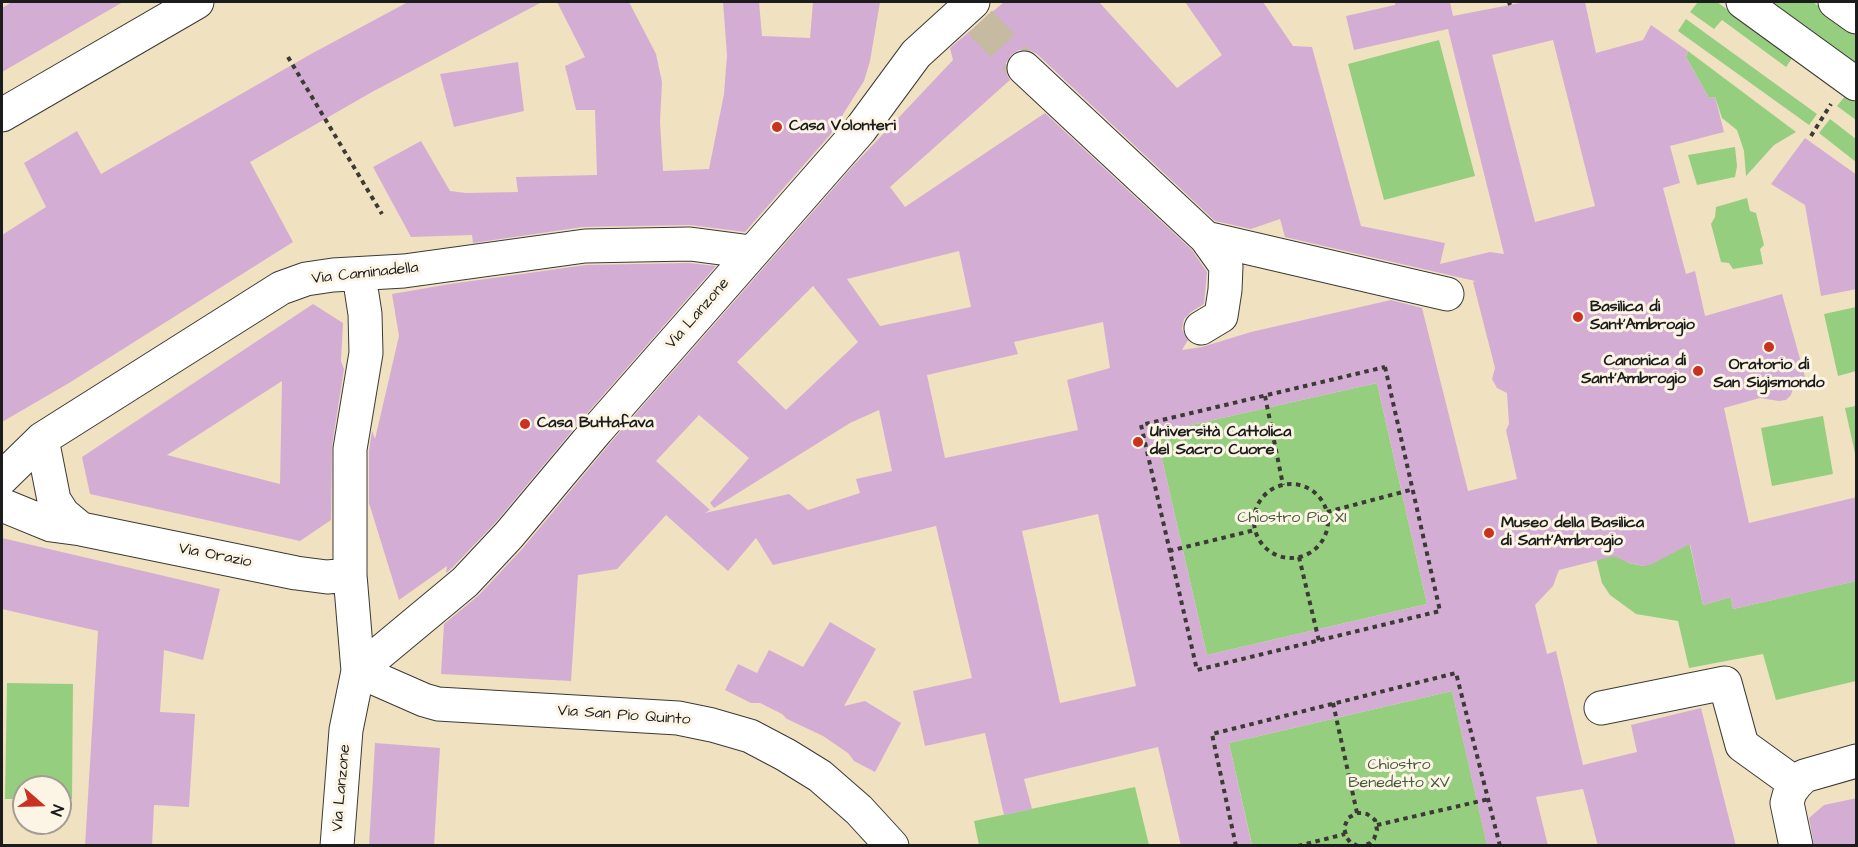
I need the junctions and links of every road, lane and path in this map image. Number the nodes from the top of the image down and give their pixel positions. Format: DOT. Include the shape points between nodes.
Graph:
graph roads {
  1 [pos="197,2"];
  2 [pos="1743,2"];
  3 [pos="1835,2"];
  4 [pos="973,10"];
  5 [pos="1857,17"];
  6 [pos="288,57"];
  7 [pos="1024,68"];
  8 [pos="1845,92"];
  9 [pos="2,115"];
  10 [pos="1810,136"];
  11 [pos="382,214"];
  12 [pos="1206,238"];
  13 [pos="752,252"];
  14 [pos="357,274"];
  15 [pos="1447,294"];
  16 [pos="1201,328"];
  17 [pos="1265,396"];
  18 [pos="42,439"];
  19 [pos="2,478"];
  20 [pos="1283,485"];
  21 [pos="1414,489"];
  22 [pos="2,505"];
  23 [pos="1327,512"];
  24 [pos="81,529"];
  25 [pos="1255,530"];
  26 [pos="1169,551"];
  27 [pos="1299,557"];
  28 [pos="350,575"];
  29 [pos="1319,641"];
  30 [pos="358,671"];
  31 [pos="1333,704"];
  32 [pos="1600,708"];
  33 [pos="1857,761"];
  34 [pos="1796,784"];
  35 [pos="1489,799"];
  36 [pos="1357,813"];
  37 [pos="1377,825"];
  38 [pos="1345,834"];
  39 [pos="1793,835"];
  40 [pos="1363,845"];
  41 [pos="337,846"];
  42 [pos="892,846"];
  43 [pos="1236,846"];
  44 [pos="1298,846"];
  45 [pos="1500,846"];
  1 -- 9 [label="street"];
  2 -- 8 [label="street"];
  3 -- 5 [label="street"];
  4 -- 13 [label="street, Via Lanzone" via="916,54 860,130"];
  6 -- 11 [label="path"];
  7 -- 12 [label="street"];
  8 -- 10 [label="path"];
  12 -- 15 [label="street"];
  12 -- 16 [label="street" via="1226,266 1225,290 1221,316"];
  13 -- 14 [label="street, Via Caminadella" via="690,244 585,246"];
  13 -- 30 [label="street, Via Lanzone" via="465,582"];
  14 -- 18 [label="street, Via Caminadella" via="306,279 280,288"];
  14 -- 28 [label="street, Via Lanzone" via="364,306 366,353 350,449"];
  17 -- 20 [label="path"];
  17 -- 21 [label="path" via="1385,367"];
  17 -- 26 [label="path" via="1141,425"];
  18 -- 19 [label="street, Via Caminadella"];
  18 -- 24 [label="street" via="54,500"];
  20 -- 23 [label="path" via="1294,484 1315,493"];
  20 -- 25 [label="path" via="1263,497 1254,518"];
  21 -- 23 [label="path"];
  21 -- 29 [label="path" via="1440,610"];
  22 -- 24 [label="street, Via Orazio" via="51,525"];
  23 -- 27 [label="path" via="1328,524 1319,545"];
  24 -- 28 [label="street, Via Orazio" via="296,573"];
  25 -- 26 [label="path"];
  25 -- 27 [label="path" via="1267,550 1277,556"];
  26 -- 29 [label="path" via="1197,670"];
  27 -- 29 [label="path"];
  28 -- 30 [label="street, Via Lanzone"];
  30 -- 41 [label="street, Via Lanzone" via="346,730"];
  30 -- 42 [label="street, Via San Pio Quinto" via="440,704 678,718 750,736 820,776"];
  31 -- 35 [label="path" via="1456,673"];
  31 -- 36 [label="path"];
  31 -- 43 [label="path" via="1212,734"];
  32 -- 34 [label="street" via="1725,683 1742,745"];
  33 -- 34 [label="street" via="1804,776"];
  34 -- 39 [label="street" via="1787,803"];
  35 -- 37 [label="path"];
  35 -- 45 [label="path"];
  36 -- 37 [label="path" via="1367,814"];
  36 -- 38 [label="path" via="1348,818"];
  37 -- 40 [label="path" via="1377,835"];
  38 -- 40 [label="path" via="1350,842"];
  38 -- 44 [label="path"];
}
